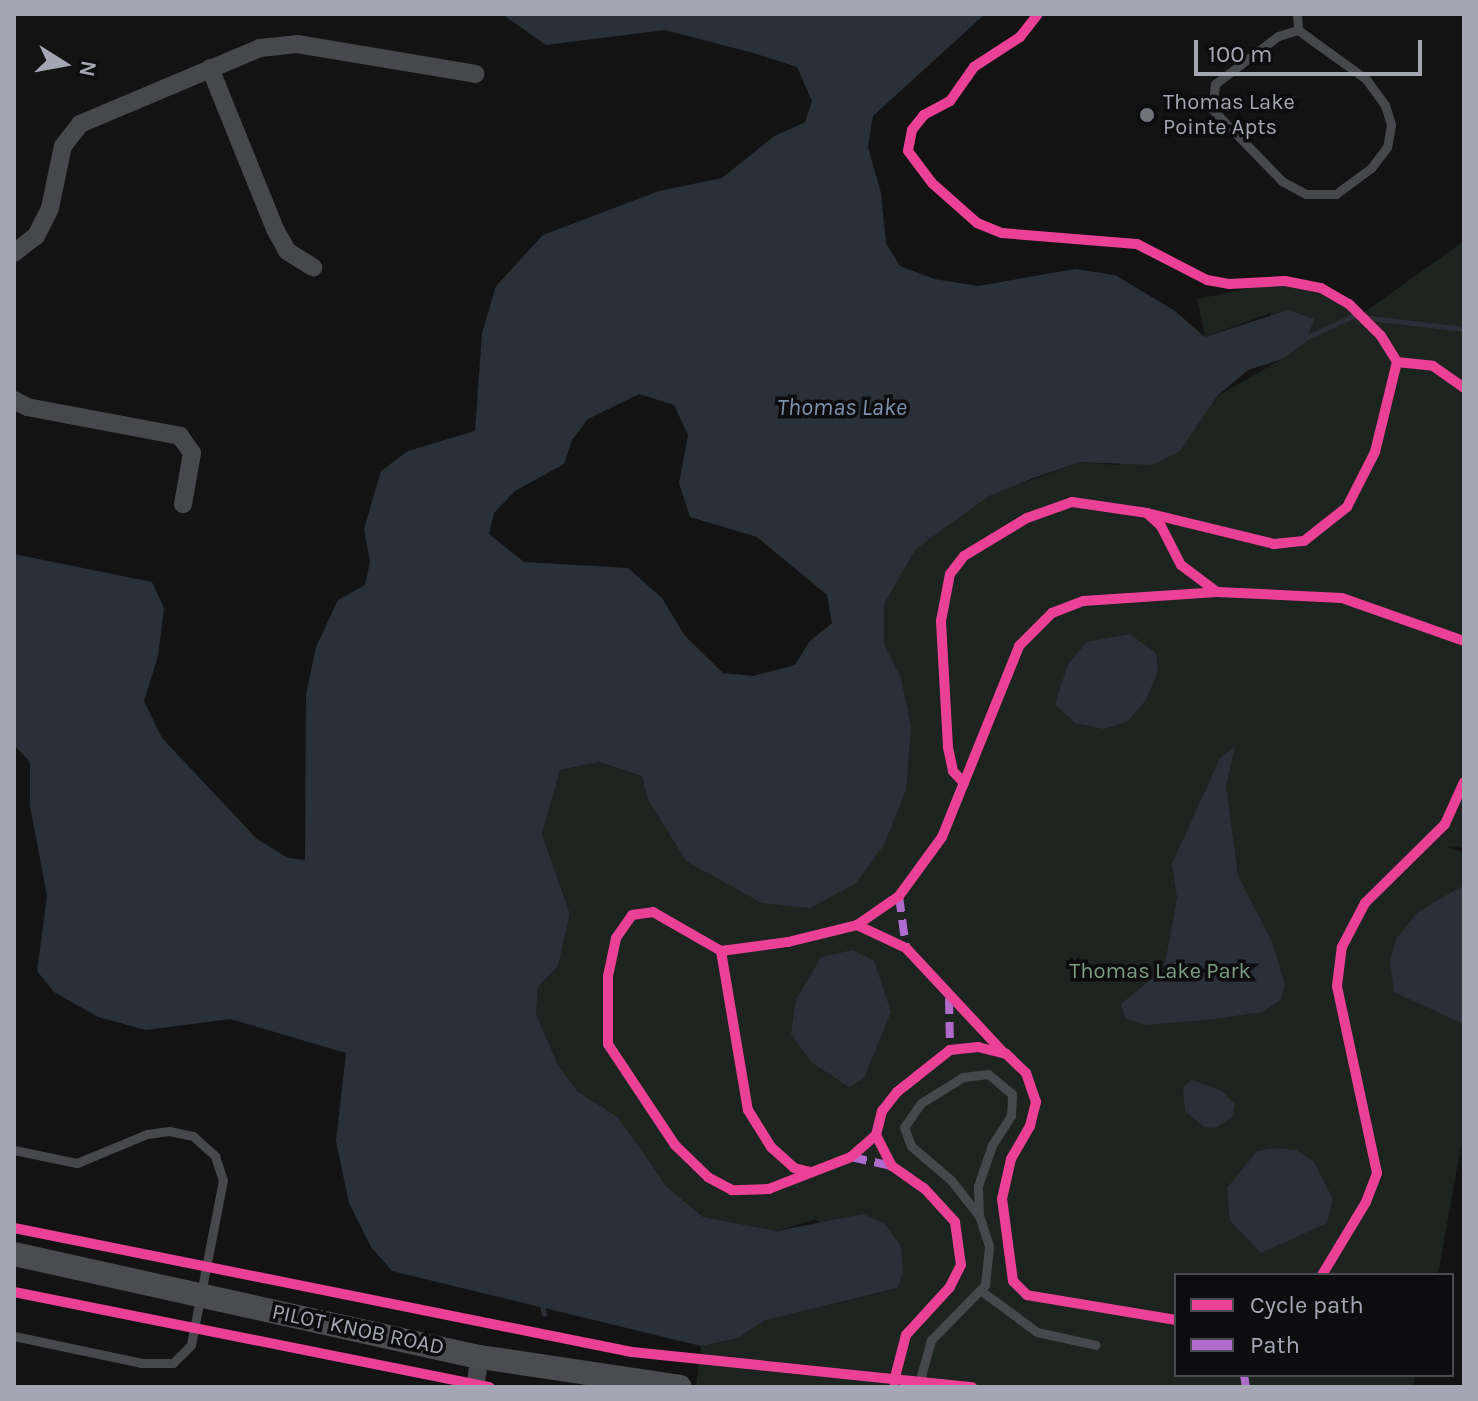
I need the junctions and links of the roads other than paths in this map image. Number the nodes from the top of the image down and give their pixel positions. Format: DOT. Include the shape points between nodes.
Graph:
graph roads {
  1 [pos="1297,14"];
  2 [pos="1298,30"];
  3 [pos="210,68"];
  4 [pos="476,74"];
  5 [pos="14,253"];
  6 [pos="313,267"];
  7 [pos="14,400"];
  8 [pos="183,504"];
  9 [pos="14,1150"];
  10 [pos="979,1216"];
  11 [pos="14,1254"];
  12 [pos="26,1261"];
  13 [pos="980,1290"];
  14 [pos="199,1296"];
  15 [pos="14,1336"];
  16 [pos="1096,1345"];
  17 [pos="480,1357"];
  18 [pos="475,1387"];
  19 [pos="680,1387"];
  20 [pos="918,1387"];
  1 -- 2 [label="lane"];
  2 -- 2 [label="lane" via="1366,79 1385,105 1391,125 1387,147 1371,168 1336,194 1306,194 1282,181 1212,109 1215,84 1278,36"];
  3 -- 4 [label="street" via="260,48 297,44"];
  3 -- 5 [label="street" via="80,124 63,146 50,208 36,236"];
  3 -- 6 [label="street" via="275,229 287,251"];
  7 -- 8 [label="street" via="27,407 180,436 192,453"];
  9 -- 14 [label="lane" via="77,1163 147,1134 193,1136 215,1156 223,1180"];
  10 -- 10 [label="lane" via="978,1186 1012,1094 988,1074 963,1077 921,1103 904,1127 911,1146 951,1180"];
  10 -- 13 [label="lane" via="989,1246"];
  11 -- 12 [label="main road, PILOT KNOB ROAD"];
  12 -- 14 [label="main road, PILOT KNOB ROAD"];
  13 -- 16 [label="lane" via="1037,1332"];
  13 -- 20 [label="lane" via="931,1340"];
  14 -- 15 [label="lane" via="191,1345 173,1363 142,1363"];
  14 -- 17 [label="main road, PILOT KNOB ROAD"];
  17 -- 18 [label="street"];
  17 -- 19 [label="main road, PILOT KNOB ROAD"];
}
